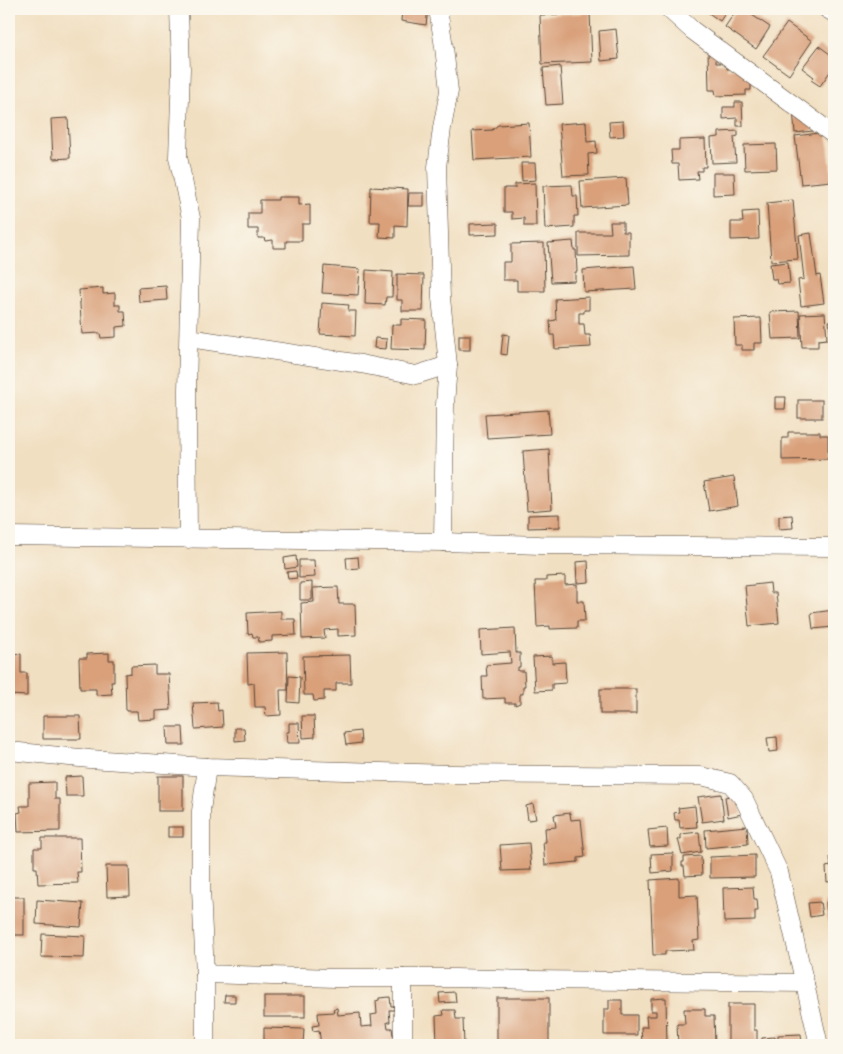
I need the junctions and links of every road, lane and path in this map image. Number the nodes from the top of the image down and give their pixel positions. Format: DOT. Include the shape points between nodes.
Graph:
graph roads {
  1 [pos="179,9"];
  2 [pos="438,9"];
  3 [pos="669,9"];
  4 [pos="828,9"];
  5 [pos="834,13"];
  6 [pos="834,134"];
  7 [pos="189,338"];
  8 [pos="448,365"];
  9 [pos="9,536"];
  10 [pos="188,539"];
  11 [pos="443,542"];
  12 [pos="834,547"];
  13 [pos="9,751"];
  14 [pos="207,767"];
  15 [pos="205,974"];
  16 [pos="403,978"];
  17 [pos="805,983"];
  18 [pos="204,1045"];
  19 [pos="403,1045"];
  20 [pos="819,1045"];
  1 -- 7 [label="street" via="178,157 191,218"];
  2 -- 8 [label="street" via="449,91 437,167 441,298"];
  3 -- 6 [label="street" via="692,30"];
  4 -- 5 [label="street"];
  7 -- 8 [label="street" via="416,375"];
  7 -- 10 [label="street"];
  8 -- 11 [label="street"];
  9 -- 10 [label="street"];
  10 -- 11 [label="street"];
  11 -- 12 [label="street"];
  13 -- 14 [label="street"];
  14 -- 15 [label="street" via="201,811"];
  14 -- 17 [label="street" via="452,774 701,776 730,783 744,799 779,872"];
  15 -- 16 [label="street"];
  15 -- 18 [label="street"];
  16 -- 17 [label="street"];
  16 -- 19 [label="street"];
  17 -- 20 [label="street"];
}
